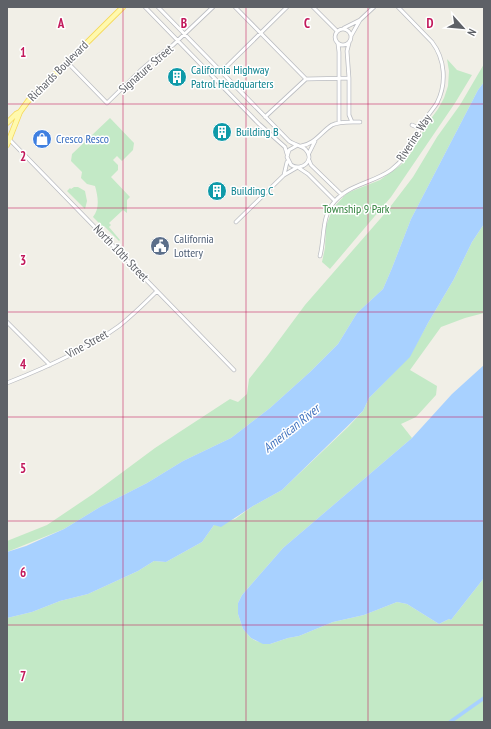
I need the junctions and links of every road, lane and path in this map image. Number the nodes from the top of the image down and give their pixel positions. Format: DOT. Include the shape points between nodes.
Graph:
graph roads {
  1 [pos="123,7"];
  2 [pos="145,7"];
  3 [pos="158,7"];
  4 [pos="213,7"];
  5 [pos="234,7"];
  6 [pos="287,7"];
  7 [pos="313,7"];
  8 [pos="374,7"];
  9 [pos="398,7"];
  10 [pos="360,20"];
  11 [pos="344,28"];
  12 [pos="337,31"];
  13 [pos="261,34"];
  14 [pos="185,35"];
  15 [pos="351,36"];
  16 [pos="178,40"];
  17 [pos="349,43"];
  18 [pos="338,44"];
  19 [pos="67,62"];
  20 [pos="222,71"];
  21 [pos="349,78"];
  22 [pos="306,79"];
  23 [pos="338,79"];
  24 [pos="20,112"];
  25 [pos="266,117"];
  26 [pos="352,122"];
  27 [pos="360,122"];
  28 [pos="7,123"];
  29 [pos="339,123"];
  30 [pos="412,125"];
  31 [pos="419,128"];
  32 [pos="8,138"];
  33 [pos="315,141"];
  34 [pos="7,145"];
  35 [pos="296,146"];
  36 [pos="301,146"];
  37 [pos="287,154"];
  38 [pos="309,155"];
  39 [pos="288,160"];
  40 [pos="308,160"];
  41 [pos="298,168"];
  42 [pos="284,175"];
  43 [pos="342,195"];
  44 [pos="335,201"];
  45 [pos="236,222"];
  46 [pos="320,256"];
  47 [pos="158,291"];
  48 [pos="7,322"];
  49 [pos="50,365"];
  50 [pos="234,370"];
  51 [pos="7,383"];
  1 -- 19 [label="main road, Richards Boulevard"];
  2 -- 16 [label="street"];
  3 -- 14 [label="street"];
  4 -- 14 [label="street, Signature Street"];
  5 -- 13 [label="street"];
  6 -- 13 [label="street"];
  7 -- 12 [label="street"];
  8 -- 10 [label="street"];
  9 -- 31 [label="street, Riverine Way" via="432,42 440,56 443,70 442,88 436,104"];
  10 -- 11 [label="street"];
  10 -- 15 [label="street"];
  11 -- 12 [label="street"];
  11 -- 15 [label="street"];
  12 -- 18 [label="street" via="335,39"];
  13 -- 20 [label="street"];
  13 -- 22 [label="street"];
  14 -- 16 [label="street, Signature Street"];
  14 -- 20 [label="street"];
  15 -- 17 [label="street"];
  16 -- 19 [label="street, Signature Street" via="140,71 107,103"];
  16 -- 37 [label="street" via="259,124 285,147"];
  17 -- 18 [label="street"];
  17 -- 21 [label="street"];
  18 -- 23 [label="street"];
  19 -- 24 [label="main road, Richards Boulevard"];
  20 -- 25 [label="street"];
  21 -- 23 [label="street"];
  21 -- 26 [label="street" via="349,115"];
  22 -- 23 [label="street"];
  22 -- 25 [label="street"];
  23 -- 29 [label="street"];
  24 -- 28 [label="main road"];
  24 -- 32 [label="main road, Richards Boulevard"];
  25 -- 35 [label="street"];
  26 -- 27 [label="street"];
  26 -- 29 [label="street"];
  29 -- 33 [label="street" via="327,128"];
  30 -- 31 [label="street"];
  31 -- 43 [label="street, Riverine Way" via="409,151 396,165 381,176"];
  32 -- 34 [label="main road, Richards Boulevard"];
  32 -- 47 [label="street, North 10th Street"];
  33 -- 36 [label="street"];
  33 -- 38 [label="street"];
  35 -- 36 [label="street"];
  35 -- 37 [label="street"];
  36 -- 38 [label="street"];
  37 -- 39 [label="street"];
  38 -- 40 [label="street"];
  39 -- 41 [label="street" via="291,165"];
  39 -- 42 [label="street"];
  40 -- 41 [label="street" via="305,165"];
  40 -- 43 [label="street"];
  41 -- 42 [label="street"];
  41 -- 44 [label="street" via="308,174"];
  42 -- 45 [label="street"];
  43 -- 44 [label="street, Riverine Way"];
  44 -- 46 [label="street, Riverine Way" via="325,221"];
  47 -- 49 [label="street, Vine Street" via="113,330"];
  47 -- 50 [label="street, North 10th Street"];
  48 -- 49 [label="street"];
  49 -- 51 [label="street, Vine Street"];
}
